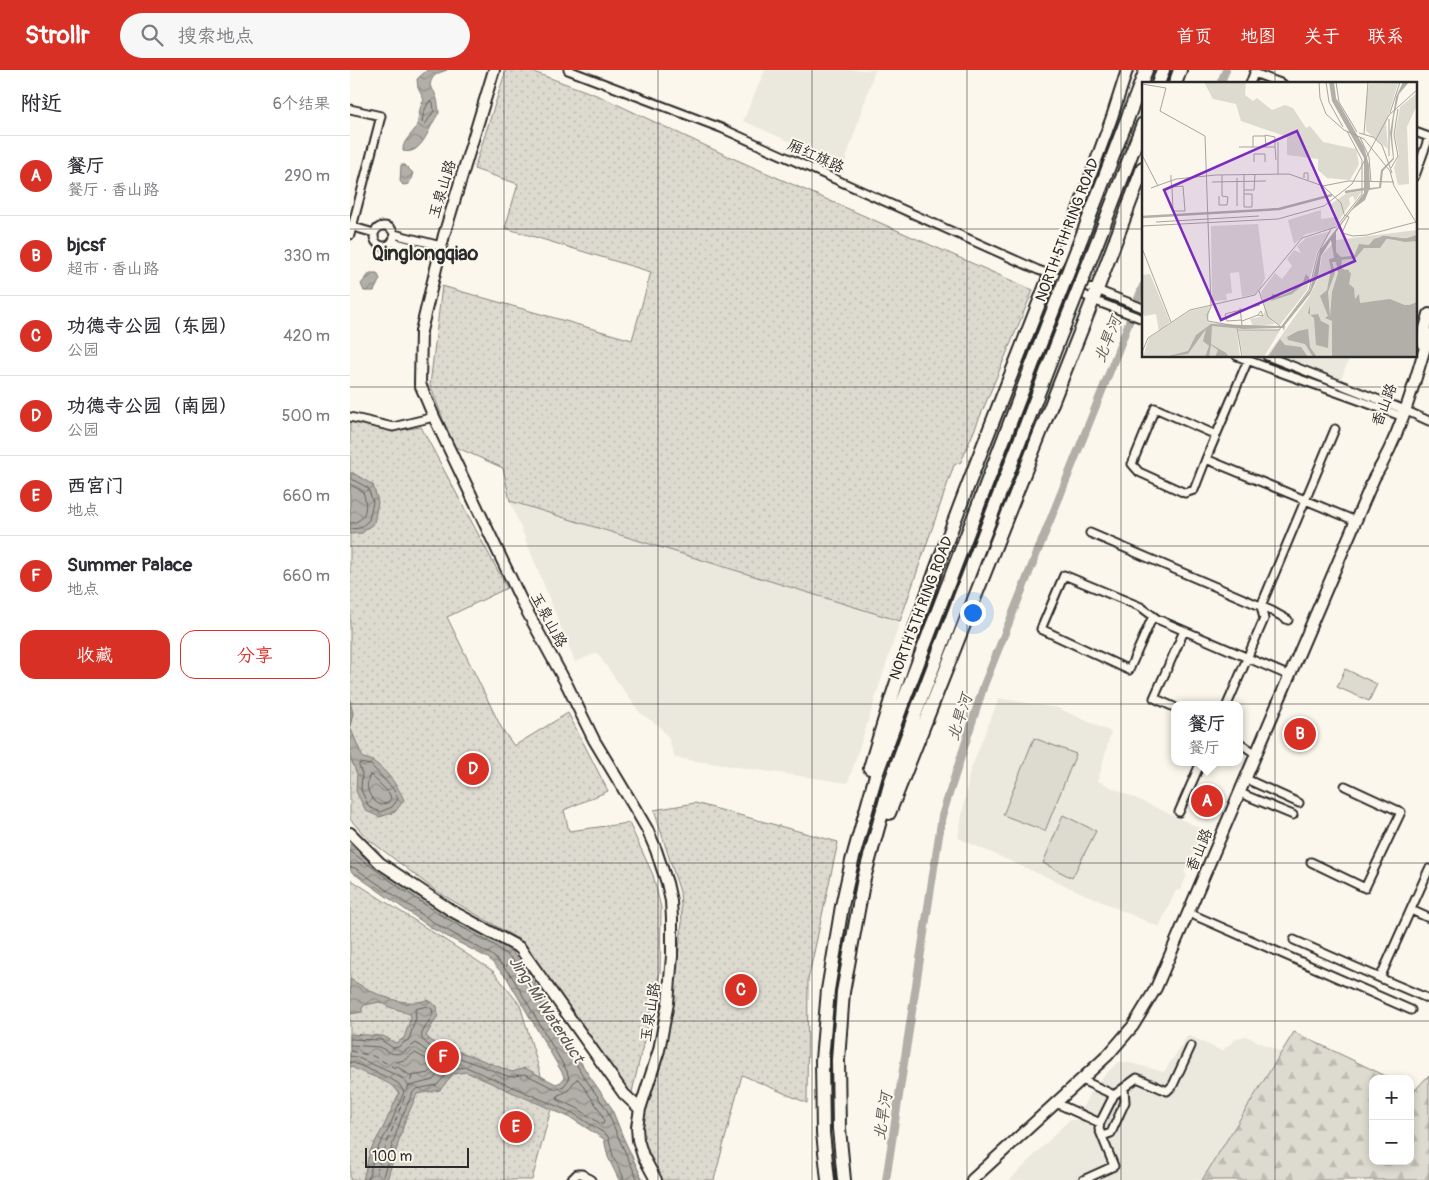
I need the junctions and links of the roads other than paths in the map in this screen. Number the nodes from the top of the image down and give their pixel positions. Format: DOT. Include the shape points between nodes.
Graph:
graph roads {
  1 [pos="494,70"];
  2 [pos="568,70"];
  3 [pos="1127,70"];
  4 [pos="1146,70"];
  5 [pos="1164,70"];
  6 [pos="1180,70"];
  7 [pos="1159,82"];
  8 [pos="1176,82"];
  9 [pos="1251,82"];
  10 [pos="1278,82"];
  11 [pos="350,109"];
  12 [pos="1142,127"];
  13 [pos="1416,132"];
  14 [pos="1429,137"];
  15 [pos="1142,171"];
  16 [pos="1416,173"];
  17 [pos="351,227"];
  18 [pos="374,233"];
  19 [pos="350,235"];
  20 [pos="393,238"];
  21 [pos="440,250"];
  22 [pos="1050,275"];
  23 [pos="1095,295"];
  24 [pos="1142,308"];
  25 [pos="1429,314"];
  26 [pos="1142,319"];
  27 [pos="1429,334"];
  28 [pos="1242,358"];
  29 [pos="1272,358"];
  30 [pos="1248,360"];
  31 [pos="1401,411"];
  32 [pos="350,417"];
  33 [pos="434,417"];
  34 [pos="1429,422"];
  35 [pos="1335,429"];
  36 [pos="1216,435"];
  37 [pos="1206,459"];
  38 [pos="1306,500"];
  39 [pos="1356,521"];
  40 [pos="1090,533"];
  41 [pos="1261,606"];
  42 [pos="1152,616"];
  43 [pos="1288,620"];
  44 [pos="1184,631"];
  45 [pos="1248,658"];
  46 [pos="1290,676"];
  47 [pos="1229,701"];
  48 [pos="1171,706"];
  49 [pos="1243,745"];
  50 [pos="1256,754"];
  51 [pos="1199,766"];
  52 [pos="1246,779"];
  53 [pos="1345,786"];
  54 [pos="1240,793"];
  55 [pos="1299,803"];
  56 [pos="1179,812"];
  57 [pos="1293,815"];
  58 [pos="350,833"];
  59 [pos="852,861"];
  60 [pos="1311,862"];
  61 [pos="1429,869"];
  62 [pos="864,878"];
  63 [pos="1411,910"];
  64 [pos="1189,913"];
  65 [pos="1429,918"];
  66 [pos="1294,940"];
  67 [pos="1380,978"];
  68 [pos="1429,999"];
  69 [pos="1410,1010"];
  70 [pos="1191,1046"];
  71 [pos="1082,1080"];
  72 [pos="1124,1088"];
  73 [pos="1114,1095"];
  74 [pos="1056,1103"];
  75 [pos="640,1109"];
  76 [pos="1100,1123"];
  77 [pos="1102,1136"];
  78 [pos="571,1180"];
  79 [pos="591,1180"];
  80 [pos="656,1180"];
  81 [pos="828,1180"];
  82 [pos="844,1180"];
  83 [pos="972,1180"];
  84 [pos="1083,1180"];
  1 -- 21 [label="street, 玉泉山路"];
  2 -- 22 [label="street, 厢红旗路" via="721,128"];
  3 -- 22 [label="street" via="1061,256"];
  4 -- 59 [label="highway, NORTH 5TH RING ROAD, bridge" via="898,715 876,775"];
  5 -- 7 [label="highway"];
  6 -- 8 [label="highway"];
  9 -- 10 [label="street" via="1254,73"];
  11 -- 17 [label="street" via="381,116"];
  12 -- 62 [label="highway, bridge" via="916,712 891,781"];
  13 -- 14 [label="street"];
  14 -- 16 [label="street"];
  15 -- 23 [label="highway"];
  17 -- 18 [label="street"];
  17 -- 19 [label="street"];
  18 -- 20 [label="street" via="378,244 385,246"];
  18 -- 20 [label="street" via="385,225 391,228"];
  20 -- 21 [label="street"];
  21 -- 33 [label="street, 玉泉山路" via="421,332 420,384"];
  22 -- 23 [label="street, 厢红旗路"];
  22 -- 23 [label="street, 厢红旗路"];
  22 -- 59 [label="highway" via="938,564 887,712 868,776"];
  23 -- 24 [label="street, 厢红旗路"];
  23 -- 26 [label="street, 厢红旗路"];
  23 -- 62 [label="highway"];
  25 -- 31 [label="street, 香山路"];
  27 -- 31 [label="street, 香山路"];
  28 -- 30 [label="street"];
  29 -- 31 [label="street"];
  30 -- 31 [label="street"];
  30 -- 36 [label="street"];
  31 -- 34 [label="street"];
  31 -- 39 [label="street, 香山路"];
  32 -- 33 [label="street" via="393,427"];
  33 -- 75 [label="street, 玉泉山路" via="523,604 594,740 636,810 662,865 671,901 668,1003 659,1050"];
  35 -- 38 [label="street"];
  36 -- 37 [label="street"];
  36 -- 37 [label="street" via="1155,408 1132,464 1138,472 1185,493 1194,490"];
  37 -- 38 [label="street"];
  38 -- 39 [label="street"];
  38 -- 41 [label="street"];
  39 -- 46 [label="street, 香山路"];
  40 -- 41 [label="street"];
  41 -- 43 [label="street"];
  41 -- 45 [label="street" via="1264,619"];
  42 -- 42 [label="street" via="1141,607 1064,575 1041,629 1129,670"];
  42 -- 44 [label="street"];
  44 -- 45 [label="street"];
  44 -- 48 [label="street" via="1154,698"];
  45 -- 46 [label="street"];
  45 -- 47 [label="street"];
  46 -- 50 [label="street, 香山路"];
  49 -- 50 [label="street"];
  50 -- 52 [label="street, 香山路"];
  51 -- 56 [label="street"];
  52 -- 54 [label="street, 香山路"];
  52 -- 55 [label="street"];
  53 -- 60 [label="street" via="1400,812 1365,888"];
  54 -- 57 [label="street"];
  54 -- 64 [label="street, 香山路"];
  58 -- 75 [label="street" via="380,863 452,911 520,948 624,1094"];
  59 -- 81 [label="highway, NORTH 5TH RING ROAD" via="828,990 822,1060 823,1133"];
  61 -- 63 [label="street"];
  62 -- 82 [label="highway" via="843,992 838,1060"];
  63 -- 65 [label="street"];
  63 -- 67 [label="street"];
  64 -- 69 [label="street"];
  64 -- 71 [label="street, 香山路" via="1164,973 1137,1019"];
  66 -- 67 [label="street"];
  67 -- 68 [label="street"];
  70 -- 72 [label="street" via="1167,1091 1137,1078"];
  71 -- 73 [label="street"];
  71 -- 74 [label="street, 香山路"];
  72 -- 73 [label="street"];
  72 -- 77 [label="street" via="1125,1102 1111,1133"];
  73 -- 76 [label="street"];
  74 -- 76 [label="street"];
  74 -- 83 [label="street, 香山路"];
  75 -- 80 [label="street, 玉泉山路" via="638,1140"];
  76 -- 77 [label="street"];
  77 -- 84 [label="street" via="1114,1166"];
  78 -- 79 [label="street" via="576,1174 582,1174"];
}
